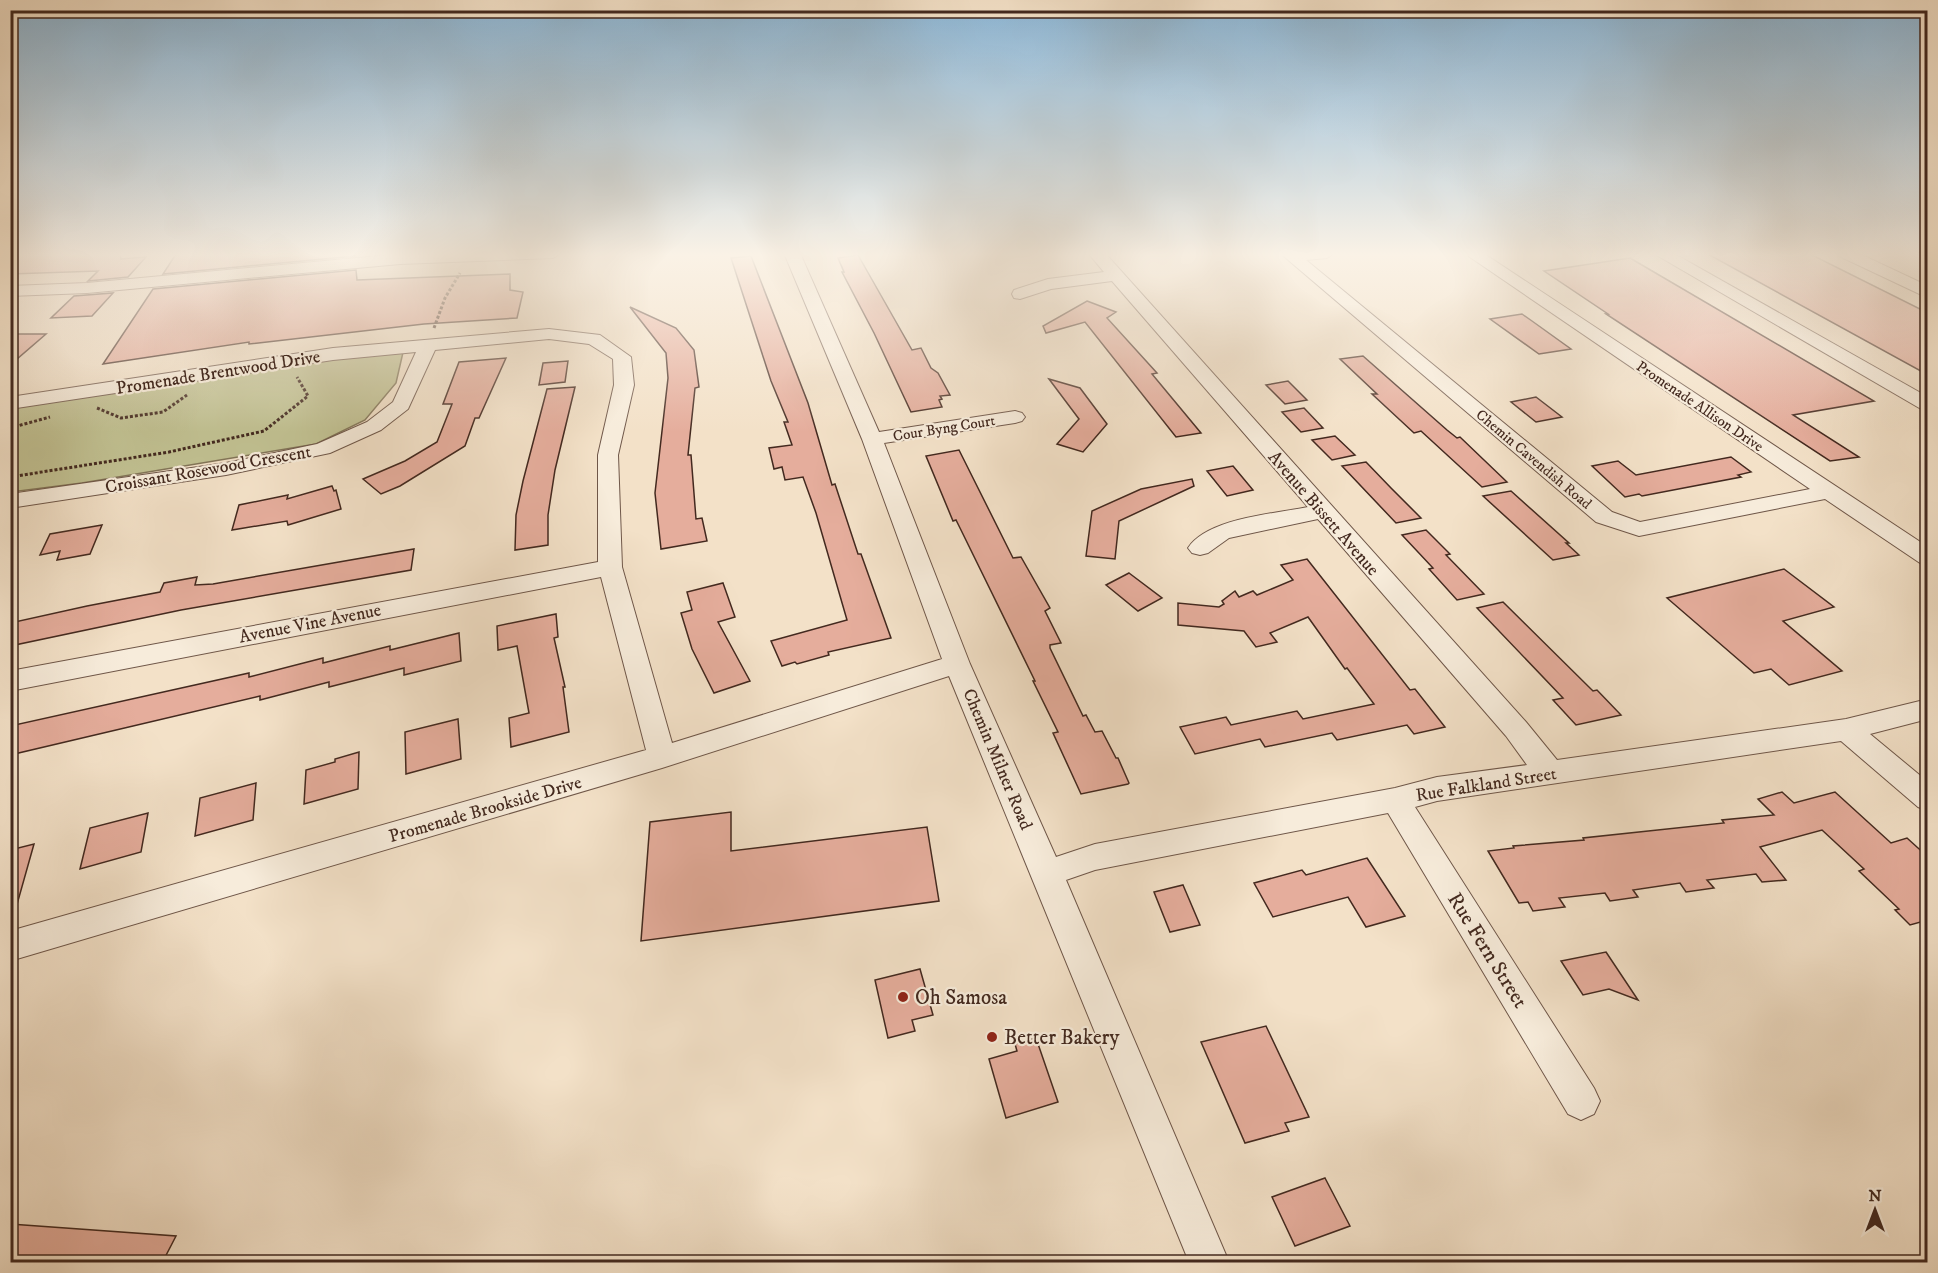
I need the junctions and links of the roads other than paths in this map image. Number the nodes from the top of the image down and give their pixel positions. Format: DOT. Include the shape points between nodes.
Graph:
graph roads {
  1 [pos="818,312"];
  2 [pos="1148,312"];
  3 [pos="1360,312"];
  4 [pos="1561,312"];
  5 [pos="1765,312"];
  6 [pos="430,340"];
  7 [pos="10,403"];
  8 [pos="1928,405"];
  9 [pos="1015,417"];
  10 [pos="872,439"];
  11 [pos="1829,492"];
  12 [pos="10,501"];
  13 [pos="1322,511"];
  14 [pos="1200,548"];
  15 [pos="1928,558"];
  16 [pos="610,567"];
  17 [pos="957,664"];
  18 [pos="10,681"];
  19 [pos="1928,709"];
  20 [pos="1846,730"];
  21 [pos="662,757"];
  22 [pos="1551,774"];
  23 [pos="1928,799"];
  24 [pos="1395,800"];
  25 [pos="1047,873"];
  26 [pos="10,946"];
  27 [pos="1581,1101"];
  28 [pos="1209,1263"];
  1 -- 10 [label="street, Chemin Milner Road"];
  2 -- 13 [label="street, Avenue Bissett Avenue"];
  3 -- 11 [label="street, Chemin Cavendish Road" via="1604,517 1639,529"];
  4 -- 11 [label="street, Promenade Allison Drive"];
  5 -- 8 [label="street"];
  6 -- 7 [label="street, Promenade Brentwood Drive"];
  6 -- 12 [label="street, Croissant Rosewood Crescent" via="401,405 374,426 323,449 226,469"];
  6 -- 16 [label="street, Promenade Brentwood Drive" via="549,334 594,339 622,357 624,385 608,455"];
  9 -- 10 [label="street, Cour Byng Court"];
  10 -- 17 [label="street, Chemin Milner Road"];
  11 -- 15 [label="street, Promenade Allison Drive"];
  13 -- 14 [label="street" via="1222,532"];
  13 -- 22 [label="street, Avenue Bissett Avenue" via="1516,729"];
  16 -- 18 [label="street, Avenue Vine Avenue"];
  16 -- 21 [label="street, Promenade Brentwood Drive"];
  17 -- 21 [label="street, Promenade Brookside Drive"];
  17 -- 25 [label="street, Chemin Milner Road"];
  19 -- 20 [label="street, Rue Falkland Street"];
  20 -- 22 [label="street, Rue Falkland Street"];
  20 -- 23 [label="street"];
  21 -- 26 [label="street, Promenade Brookside Drive"];
  22 -- 24 [label="street, Rue Falkland Street" via="1437,789"];
  24 -- 25 [label="street, Rue Falkland Street" via="1095,857"];
  24 -- 27 [label="street, Rue Fern Street"];
  25 -- 28 [label="street, Chemin Milner Road"];
}
